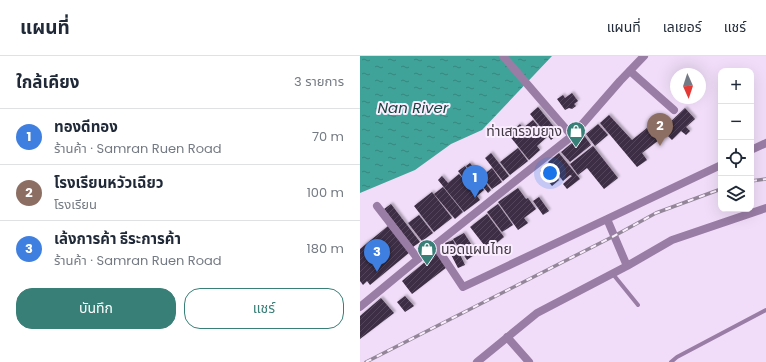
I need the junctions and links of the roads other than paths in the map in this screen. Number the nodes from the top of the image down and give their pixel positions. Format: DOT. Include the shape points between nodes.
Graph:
graph roads {
  1 [pos="503,56"];
  2 [pos="644,56"];
  3 [pos="630,71"];
  4 [pos="674,110"];
  5 [pos="572,136"];
  6 [pos="766,143"];
  7 [pos="754,149"];
  8 [pos="718,166"];
  9 [pos="378,206"];
  10 [pos="766,208"];
  11 [pos="607,219"];
  12 [pos="435,245"];
  13 [pos="418,260"];
  14 [pos="627,266"];
  15 [pos="612,274"];
  16 [pos="363,304"];
  17 [pos="638,305"];
  18 [pos="766,310"];
  19 [pos="507,337"];
  20 [pos="477,362"];
  21 [pos="529,362"];
  22 [pos="671,362"];
  1 -- 5 [label="street"];
  2 -- 3 [label="street"];
  3 -- 4 [label="street"];
  3 -- 5 [label="street"];
  5 -- 12 [label="street"];
  6 -- 7 [label="street"];
  8 -- 11 [label="street"];
  9 -- 13 [label="street"];
  10 -- 14 [label="street" via="672,240"];
  11 -- 12 [label="street" via="463,287"];
  11 -- 14 [label="street"];
  12 -- 13 [label="street"];
  13 -- 16 [label="street"];
  14 -- 15 [label="street"];
  15 -- 17 [label="lane"];
  15 -- 19 [label="street" via="537,312"];
  18 -- 22 [label="lane"];
  19 -- 20 [label="street"];
  19 -- 21 [label="street"];
}
